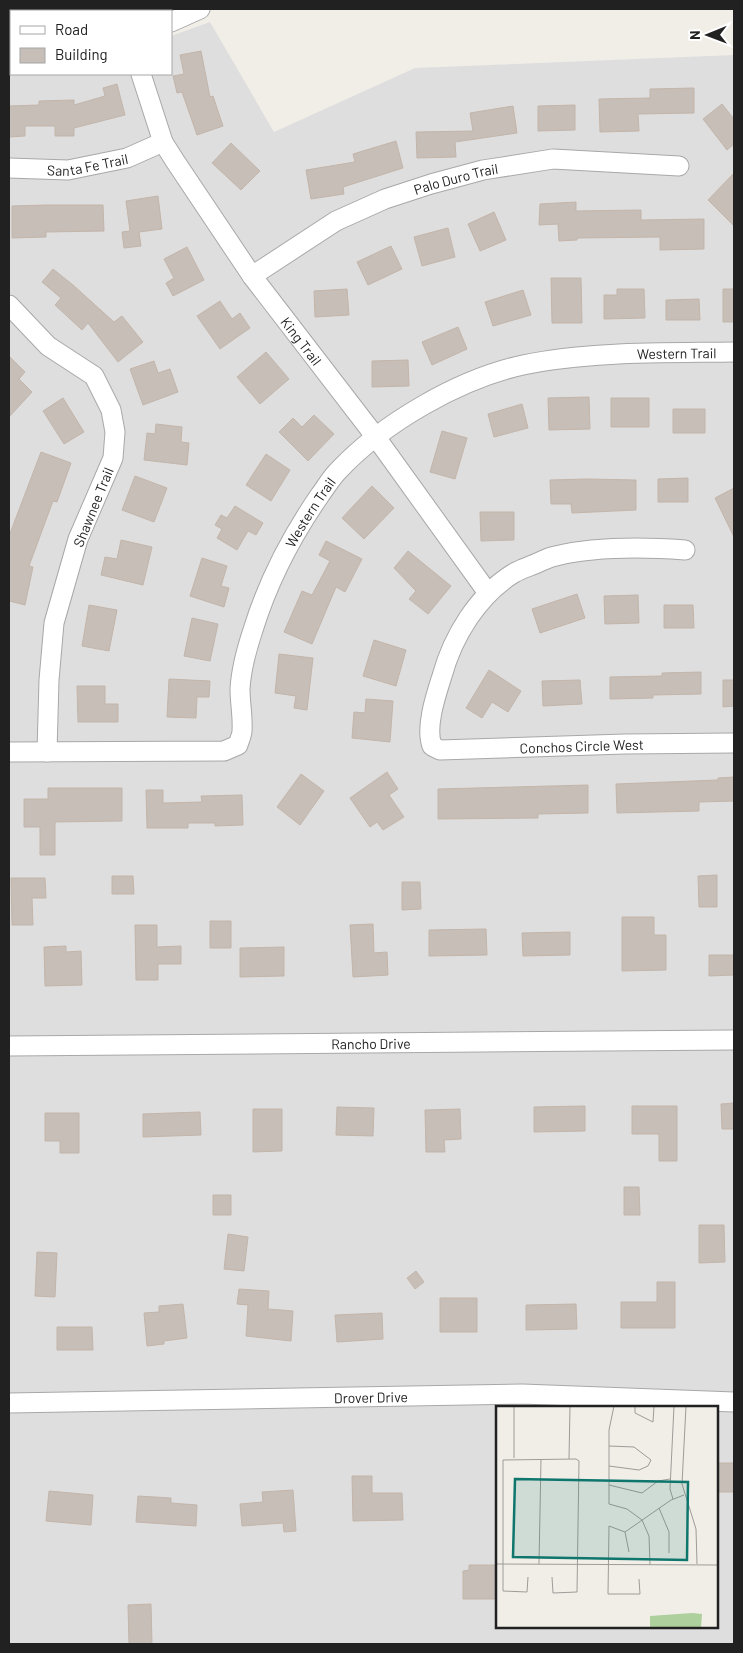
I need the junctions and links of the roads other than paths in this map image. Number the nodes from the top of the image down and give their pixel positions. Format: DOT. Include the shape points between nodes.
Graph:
graph roads {
  1 [pos="200,9"];
  2 [pos="172,22"];
  3 [pos="141,75"];
  4 [pos="163,142"];
  5 [pos="679,166"];
  6 [pos="9,168"];
  7 [pos="252,276"];
  8 [pos="9,305"];
  9 [pos="734,352"];
  10 [pos="375,436"];
  11 [pos="685,550"];
  12 [pos="488,592"];
  13 [pos="734,743"];
  14 [pos="9,752"];
  15 [pos="47,752"];
  16 [pos="734,1040"];
  17 [pos="9,1046"];
  18 [pos="734,1402"];
  19 [pos="9,1403"];
  1 -- 2 [label="street"];
  3 -- 4 [label="street, King Trail"];
  4 -- 6 [label="street, Santa Fe Trail" via="127,158 68,170"];
  4 -- 7 [label="street, King Trail"];
  5 -- 7 [label="street, Palo Duro Trail" via="553,159 483,170 431,184 336,221"];
  7 -- 10 [label="street, King Trail"];
  8 -- 15 [label="street, Shawnee Trail" via="48,346 94,376 111,410 116,432 113,458 78,539 54,623"];
  9 -- 10 [label="street, Western Trail" via="572,358 523,365 460,387"];
  10 -- 12 [label="street, King Trail"];
  10 -- 15 [label="street, Western Trail" via="337,471 302,521 270,580 252,631 243,671 240,687 242,731 238,745 224,751"];
  11 -- 12 [label="street" via="602,550 555,556 515,572"];
  12 -- 13 [label="street, Conchos Circle West" via="462,628 446,659 428,736 432,746 440,750"];
  14 -- 15 [label="street, Western Trail"];
  16 -- 17 [label="street, Rancho Drive"];
  18 -- 19 [label="street, Drover Drive" via="522,1394"];
}
